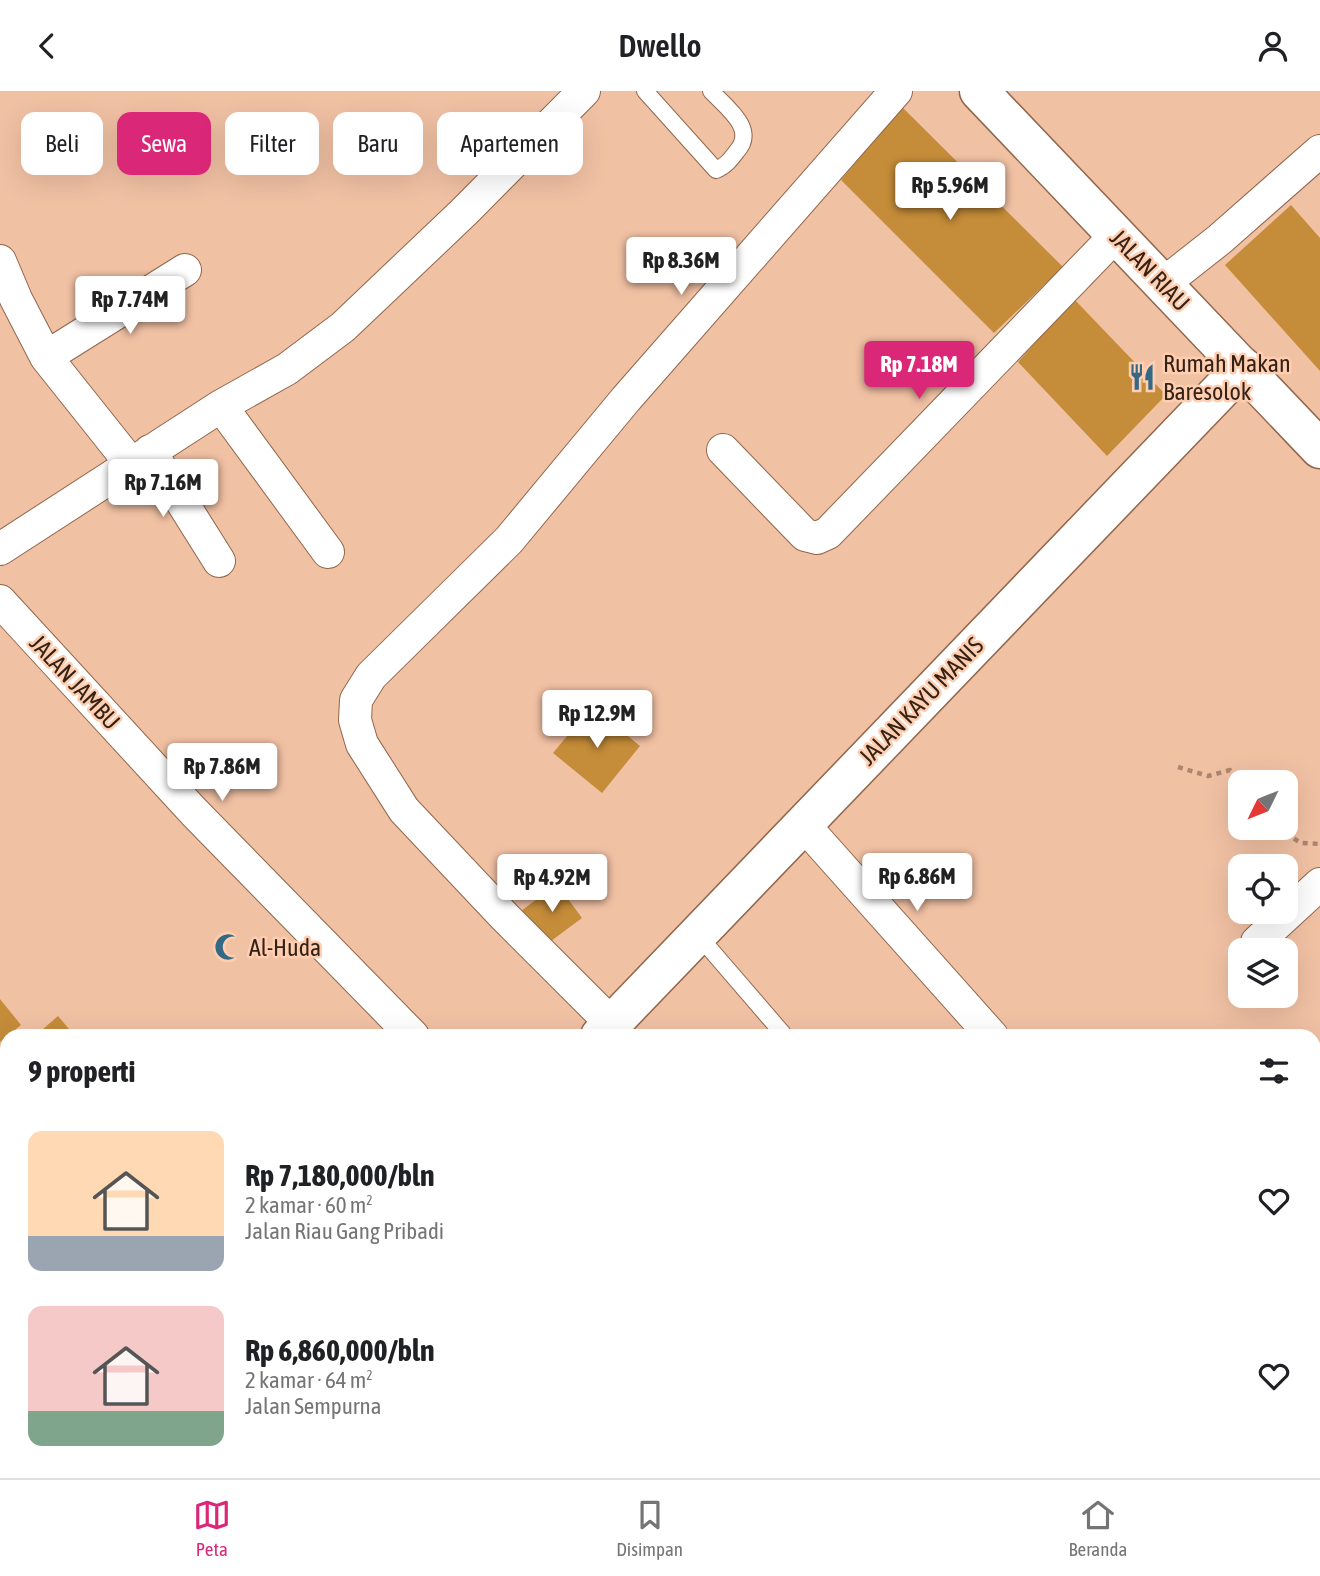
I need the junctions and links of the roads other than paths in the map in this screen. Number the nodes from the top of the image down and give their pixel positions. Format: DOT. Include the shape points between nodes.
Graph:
graph roads {
  1 [pos="584,91"];
  2 [pos="645,91"];
  3 [pos="711,91"];
  4 [pos="896,91"];
  5 [pos="979,91"];
  6 [pos="1320,151"];
  7 [pos="1116,235"];
  8 [pos="0,261"];
  9 [pos="185,270"];
  10 [pos="1163,284"];
  11 [pos="46,357"];
  12 [pos="1242,367"];
  13 [pos="221,406"];
  14 [pos="1320,449"];
  15 [pos="723,450"];
  16 [pos="141,458"];
  17 [pos="0,549"];
  18 [pos="328,552"];
  19 [pos="219,561"];
  20 [pos="0,601"];
  21 [pos="803,824"];
  22 [pos="1320,884"];
  23 [pos="698,935"];
  24 [pos="1259,938"];
  25 [pos="406,1029"];
  26 [pos="605,1029"];
  27 [pos="607,1029"];
  28 [pos="779,1029"];
  29 [pos="986,1029"];
  1 -- 13 [label="street" via="343,327 287,369"];
  2 -- 3 [label="lane" via="716,170 743,146 745,137 743,125"];
  4 -- 26 [label="street" via="509,540 371,676 356,700 355,720 362,744 404,810"];
  5 -- 7 [label="street, JALAN RIAU"];
  6 -- 10 [label="street"];
  7 -- 10 [label="street, JALAN RIAU"];
  7 -- 15 [label="street" via="828,533 817,538 805,535"];
  8 -- 11 [label="street"];
  9 -- 11 [label="street"];
  10 -- 12 [label="street, JALAN RIAU"];
  11 -- 16 [label="street"];
  12 -- 14 [label="street, JALAN RIAU"];
  12 -- 21 [label="street, JALAN KAYU MANIS"];
  13 -- 16 [label="street"];
  13 -- 18 [label="street"];
  16 -- 17 [label="street"];
  16 -- 19 [label="street"];
  20 -- 25 [label="street, JALAN JAMBU" via="194,812"];
  21 -- 23 [label="street, JALAN KAYU MANIS"];
  21 -- 29 [label="street"];
  22 -- 24 [label="street"];
  23 -- 27 [label="street, JALAN KAYU MANIS"];
  23 -- 28 [label="lane"];
}
